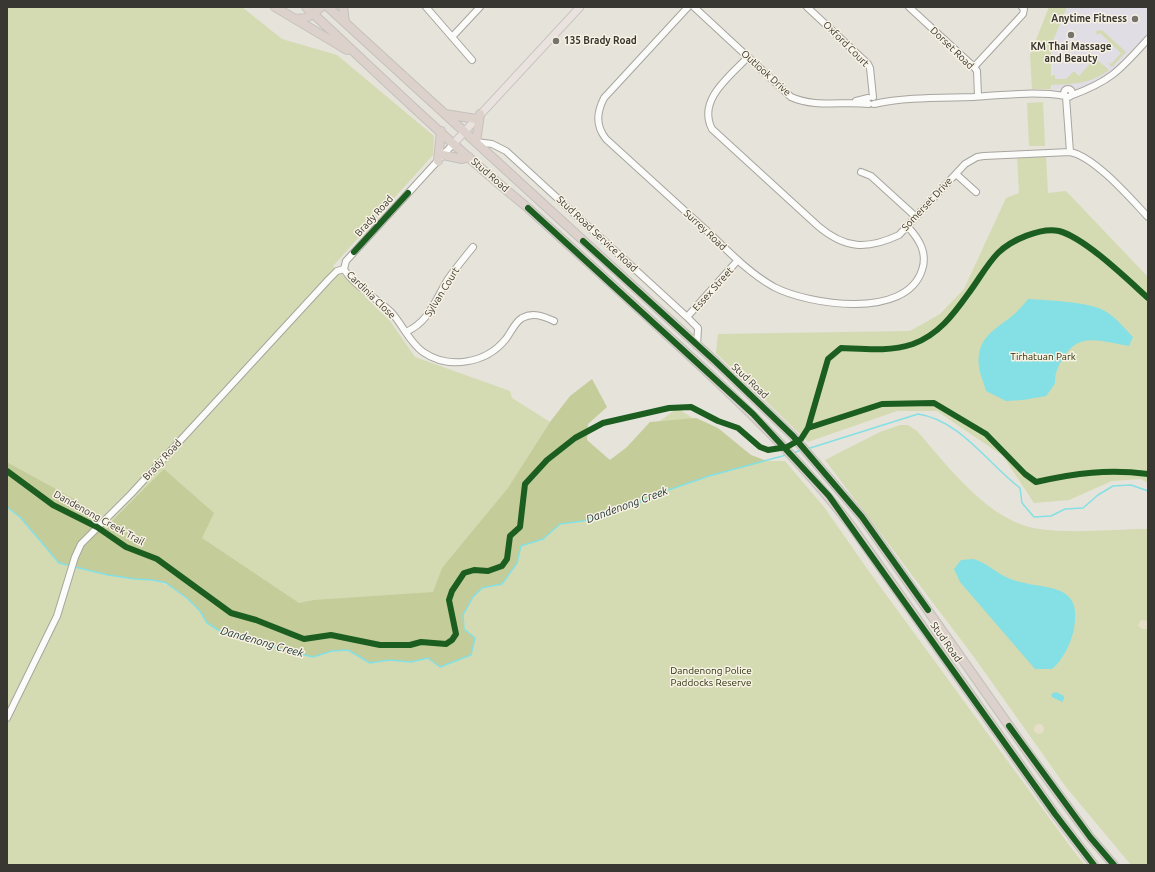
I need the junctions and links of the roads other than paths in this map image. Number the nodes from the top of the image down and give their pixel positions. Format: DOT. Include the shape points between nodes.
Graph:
graph roads {
  1 [pos="275,7"];
  2 [pos="306,7"];
  3 [pos="321,7"];
  4 [pos="328,7"];
  5 [pos="343,7"];
  6 [pos="426,7"];
  7 [pos="480,7"];
  8 [pos="580,7"];
  9 [pos="688,7"];
  10 [pos="694,7"];
  11 [pos="807,7"];
  12 [pos="909,7"];
  13 [pos="1022,7"];
  14 [pos="313,14"];
  15 [pos="292,18"];
  16 [pos="345,23"];
  17 [pos="452,37"];
  18 [pos="1148,39"];
  19 [pos="748,57"];
  20 [pos="359,58"];
  21 [pos="472,60"];
  22 [pos="974,66"];
  23 [pos="1068,94"];
  24 [pos="978,96"];
  25 [pos="871,100"];
  26 [pos="445,114"];
  27 [pos="478,117"];
  28 [pos="441,131"];
  29 [pos="465,131"];
  30 [pos="476,142"];
  31 [pos="454,143"];
  32 [pos="1070,152"];
  33 [pos="469,157"];
  34 [pos="440,158"];
  35 [pos="862,172"];
  36 [pos="956,174"];
  37 [pos="976,192"];
  38 [pos="916,217"];
  39 [pos="1148,217"];
  40 [pos="908,227"];
  41 [pos="473,247"];
  42 [pos="738,260"];
  43 [pos="344,269"];
  44 [pos="687,317"];
  45 [pos="554,321"];
  46 [pos="406,332"];
  47 [pos="697,346"];
  48 [pos="7,718"];
  49 [pos="1094,865"];
  50 [pos="1114,865"];
  1 -- 15 [label="highway"];
  2 -- 14 [label="highway, Stud Road"];
  3 -- 14 [label="highway"];
  4 -- 16 [label="highway, Stud Road"];
  5 -- 16 [label="highway"];
  6 -- 17 [label="street"];
  7 -- 17 [label="street"];
  8 -- 27 [label="main road, Brady Road"];
  9 -- 42 [label="street, Surrey Road" via="604,98 599,108 599,128 606,139"];
  10 -- 19 [label="street, Outlook Drive"];
  11 -- 25 [label="street, Oxford Court" via="868,64"];
  12 -- 22 [label="street, Dorset Road"];
  13 -- 22 [label="street" via="1023,14"];
  14 -- 15 [label="highway" via="303,19"];
  14 -- 20 [label="highway, Stud Road"];
  15 -- 20 [label="highway"];
  16 -- 26 [label="highway, Stud Road"];
  17 -- 21 [label="street"];
  18 -- 23 [label="street, Outlook Drive" via="1116,74 1084,91"];
  19 -- 25 [label="street, Outlook Drive" via="791,97 798,100 809,103"];
  19 -- 40 [label="street, Somerset Drive" via="710,100 708,119 715,134 830,236 844,243 870,245 889,239"];
  20 -- 28 [label="highway, Stud Road"];
  22 -- 24 [label="street, Dorset Road"];
  23 -- 24 [label="street, Outlook Drive"];
  23 -- 32 [label="street"];
  24 -- 25 [label="street, Outlook Drive"];
  26 -- 27 [label="highway"];
  26 -- 29 [label="highway, Stud Road"];
  27 -- 29 [label="main road, Brady Road"];
  27 -- 30 [label="highway"];
  28 -- 31 [label="highway, Stud Road"];
  28 -- 34 [label="highway"];
  29 -- 30 [label="highway, Stud Road"];
  29 -- 31 [label="main road, Brady Road"];
  30 -- 44 [label="street, Stud Road Service Road" via="492,144 506,151"];
  30 -- 47 [label="highway, Stud Road"];
  31 -- 33 [label="highway, Stud Road"];
  31 -- 34 [label="street, Brady Road"];
  32 -- 36 [label="street, Somerset Drive" via="977,157 965,164"];
  32 -- 39 [label="street, Somerset Drive" via="1088,159"];
  33 -- 34 [label="highway"];
  33 -- 49 [label="highway, Stud Road" via="753,414 803,466 852,527 1055,814"];
  34 -- 43 [label="street, Brady Road" via="346,261"];
  35 -- 38 [label="street" via="871,176"];
  36 -- 37 [label="street"];
  36 -- 38 [label="street, Somerset Drive"];
  38 -- 40 [label="street, Somerset Drive"];
  40 -- 42 [label="street, Surrey Road" via="923,250 921,274 905,292 875,301 838,304 800,297 761,279"];
  41 -- 46 [label="street, Sylvan Court" via="448,279 430,313 414,329"];
  42 -- 44 [label="street, Essex Street"];
  43 -- 46 [label="street, Cardinia Close" via="388,309"];
  43 -- 48 [label="street, Brady Road" via="337,271 329,279 131,494 86,538 77,551 56,620"];
  44 -- 47 [label="street, Stud Road Service Road" via="698,328"];
  45 -- 46 [label="street, Cardinia Close" via="534,315 525,317 518,320 507,338 492,351 478,358 458,362 443,361 427,355 416,346"];
  47 -- 50 [label="highway, Stud Road" via="793,436 862,517 1029,754 1090,837"];
}
